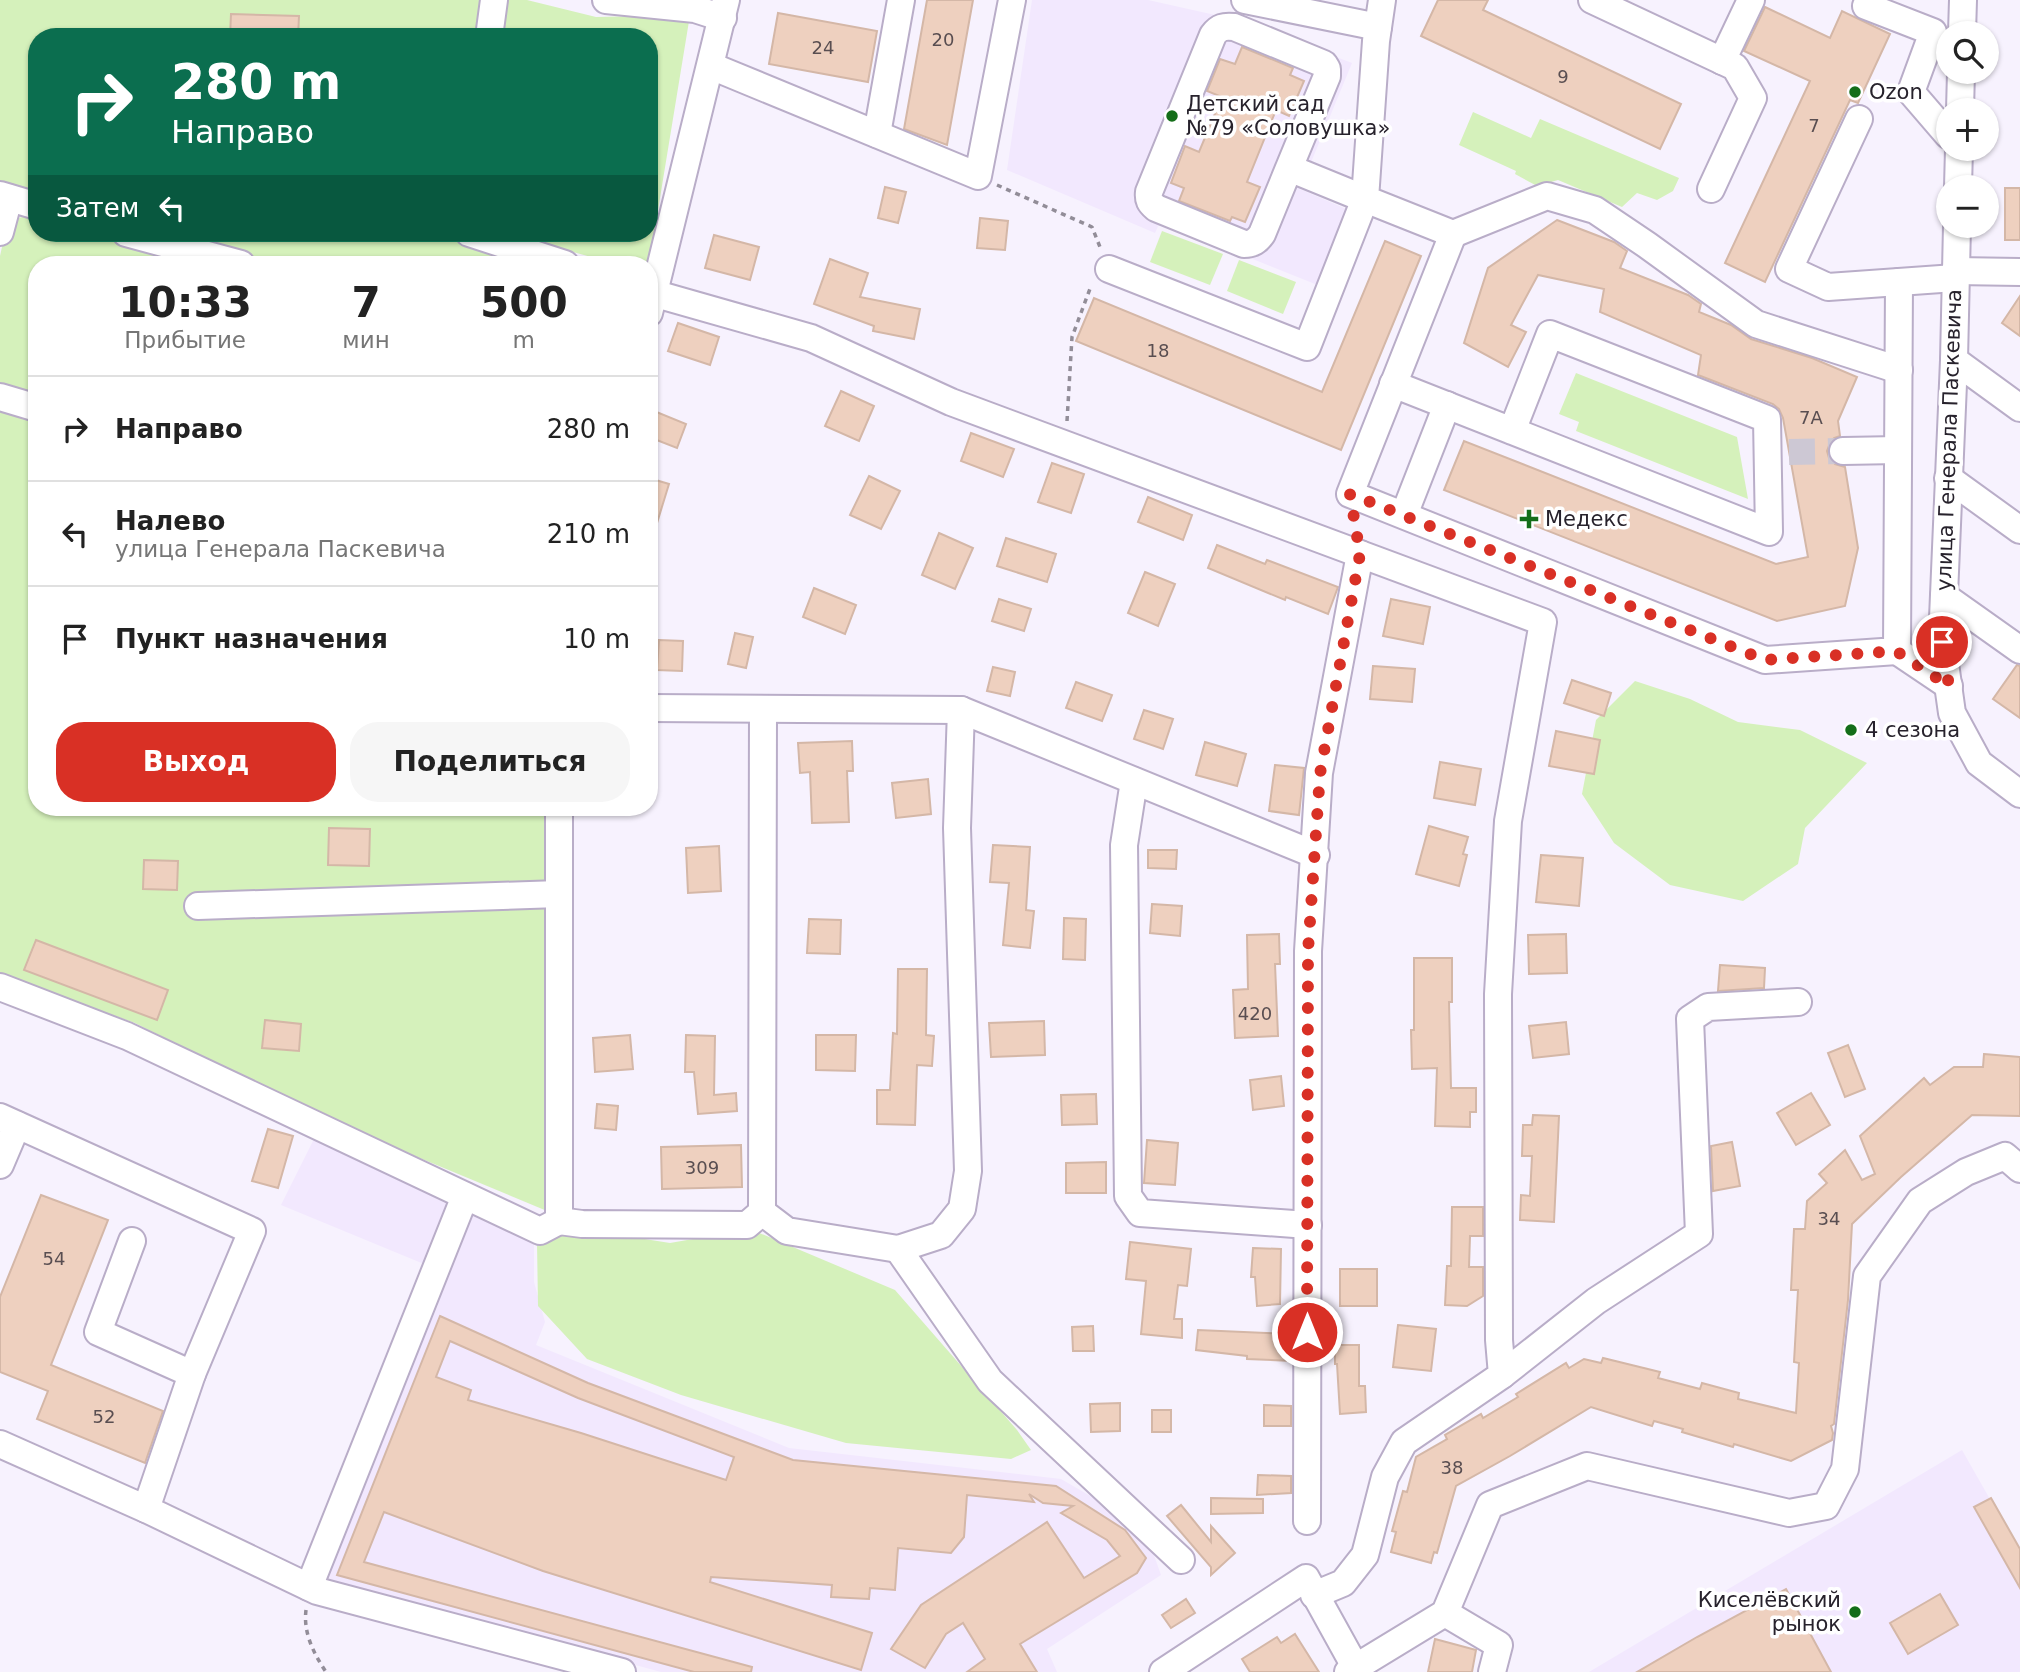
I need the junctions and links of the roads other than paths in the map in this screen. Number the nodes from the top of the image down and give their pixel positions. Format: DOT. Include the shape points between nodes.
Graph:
graph roads {
  1 [pos="494,0"];
  2 [pos="606,0"];
  3 [pos="901,0"];
  4 [pos="1012,0"];
  5 [pos="1245,0"];
  6 [pos="1382,0"];
  7 [pos="1592,0"];
  8 [pos="1751,0"];
  9 [pos="1963,0"];
  10 [pos="1866,6"];
  11 [pos="725,9"];
  12 [pos="1962,21"];
  13 [pos="1378,27"];
  14 [pos="490,28"];
  15 [pos="1722,61"];
  16 [pos="711,66"];
  17 [pos="1859,119"];
  18 [pos="1936,121"];
  19 [pos="877,134"];
  20 [pos="1289,168"];
  21 [pos="1711,189"];
  22 [pos="5,197"];
  23 [pos="1365,199"];
  24 [pos="28,203"];
  25 [pos="0,232"];
  26 [pos="1453,234"];
  27 [pos="1957,238"];
  28 [pos="146,242"];
  29 [pos="497,242"];
  30 [pos="178,256"];
  31 [pos="540,256"];
  32 [pos="2020,272"];
  33 [pos="658,273"];
  34 [pos="1955,275"];
  35 [pos="1100,277"];
  36 [pos="1899,282"];
  37 [pos="658,302"];
  38 [pos="1954,360"];
  39 [pos="1899,370"];
  40 [pos="1393,384"];
  41 [pos="0,397"];
  42 [pos="28,405"];
  43 [pos="1447,405"];
  44 [pos="2020,408"];
  45 [pos="1512,431"];
  46 [pos="1898,450"];
  47 [pos="1843,451"];
  48 [pos="1948,478"];
  49 [pos="1404,515"];
  50 [pos="2020,530"];
  51 [pos="1360,554"];
  52 [pos="1944,596"];
  53 [pos="2020,650"];
  54 [pos="1896,651"];
  55 [pos="1949,686"];
  56 [pos="658,708"];
  57 [pos="763,709"];
  58 [pos="961,710"];
  59 [pos="1135,781"];
  60 [pos="2020,794"];
  61 [pos="559,816"];
  62 [pos="1316,855"];
  63 [pos="559,894"];
  64 [pos="198,906"];
  65 [pos="0,987"];
  66 [pos="1798,1002"];
  67 [pos="8,1121"];
  68 [pos="0,1165"];
  69 [pos="2020,1169"];
  70 [pos="465,1196"];
  71 [pos="762,1212"];
  72 [pos="559,1221"];
  73 [pos="1308,1225"];
  74 [pos="132,1241"];
  75 [pos="898,1249"];
  76 [pos="192,1374"];
  77 [pos="1502,1375"];
  78 [pos="0,1444"];
  79 [pos="146,1509"];
  80 [pos="1307,1521"];
  81 [pos="1181,1560"];
  82 [pos="309,1587"];
  83 [pos="1314,1595"];
  84 [pos="1445,1613"];
  85 [pos="1353,1670"];
  86 [pos="622,1672"];
  87 [pos="1163,1672"];
  88 [pos="1492,1672"];
  1 -- 14 [label="street"];
  2 -- 11 [label="street"];
  3 -- 19 [label="street"];
  4 -- 19 [label="street" via="978,176"];
  5 -- 13 [label="street"];
  6 -- 13 [label="street"];
  7 -- 15 [label="street"];
  8 -- 15 [label="street"];
  9 -- 12 [label="street"];
  10 -- 18 [label="street" via="1933,32 1911,92"];
  11 -- 16 [label="street"];
  13 -- 23 [label="street"];
  15 -- 21 [label="street" via="1735,67 1754,98"];
  16 -- 19 [label="street"];
  16 -- 33 [label="street"];
  17 -- 36 [label="street" via="1789,269 1828,287"];
  20 -- 20 [label="street" via="1262,234 1251,244 1151,204 1149,192 1218,29 1234,27 1318,61 1327,69"];
  20 -- 23 [label="street"];
  22 -- 24 [label="street"];
  22 -- 25 [label="street"];
  23 -- 26 [label="street"];
  23 -- 35 [label="street" via="1307,347"];
  26 -- 39 [label="street" via="1546,196 1595,210 1756,324"];
  26 -- 40 [label="street"];
  27 -- 34 [label="street, улица Генерала Паскевича"];
  28 -- 30 [label="street"];
  29 -- 31 [label="street"];
  32 -- 34 [label="street"];
  34 -- 36 [label="street"];
  34 -- 38 [label="street, улица Генерала Паскевича"];
  36 -- 39 [label="street"];
  37 -- 51 [label="street" via="810,338 951,402"];
  38 -- 44 [label="street"];
  38 -- 48 [label="street, улица Генерала Паскевича"];
  39 -- 46 [label="street"];
  40 -- 43 [label="street"];
  40 -- 49 [label="street" via="1350,494"];
  41 -- 42 [label="street"];
  43 -- 45 [label="street"];
  43 -- 49 [label="street"];
  45 -- 45 [label="street" via="1769,532 1778,452 1767,419 1550,334"];
  46 -- 47 [label="street"];
  46 -- 54 [label="street"];
  48 -- 50 [label="street"];
  48 -- 52 [label="street, улица Генерала Паскевича"];
  49 -- 54 [label="street" via="1765,660"];
  51 -- 62 [label="street" via="1320,774"];
  51 -- 77 [label="street" via="1543,622 1508,821 1498,994"];
  52 -- 53 [label="street"];
  52 -- 55 [label="street, улица Генерала Паскевича" via="1942,642"];
  54 -- 55 [label="street"];
  55 -- 60 [label="street, улица Генерала Паскевича" via="1952,713 1979,763"];
  56 -- 57 [label="street"];
  57 -- 58 [label="street"];
  57 -- 71 [label="street"];
  58 -- 59 [label="street"];
  58 -- 75 [label="street" via="957,828 968,1171 962,1209 941,1235"];
  59 -- 62 [label="street"];
  59 -- 73 [label="street" via="1125,845 1128,1196 1140,1213"];
  61 -- 63 [label="street"];
  62 -- 73 [label="street" via="1308,951"];
  63 -- 64 [label="street"];
  63 -- 72 [label="street"];
  65 -- 70 [label="street" via="127,1036"];
  66 -- 77 [label="street" via="1708,1007 1690,1019 1699,1234 1596,1301"];
  67 -- 68 [label="street"];
  67 -- 76 [label="street" via="252,1231"];
  69 -- 84 [label="street" via="2006,1156 1966,1172 1920,1201 1867,1276 1845,1469 1826,1506 1789,1513 1587,1466 1490,1505"];
  70 -- 72 [label="street" via="540,1231"];
  70 -- 82 [label="street"];
  71 -- 72 [label="street" via="747,1225"];
  71 -- 75 [label="street" via="787,1231"];
  73 -- 80 [label="street"];
  74 -- 76 [label="street" via="98,1332"];
  75 -- 81 [label="street" via="990,1381"];
  76 -- 79 [label="street"];
  77 -- 83 [label="street" via="1404,1443 1385,1477 1365,1555 1343,1583"];
  78 -- 79 [label="street"];
  79 -- 82 [label="street"];
  82 -- 86 [label="street"];
  83 -- 85 [label="street"];
  83 -- 87 [label="street" via="1306,1578"];
  84 -- 85 [label="street"];
  84 -- 88 [label="street" via="1499,1645"];
}
